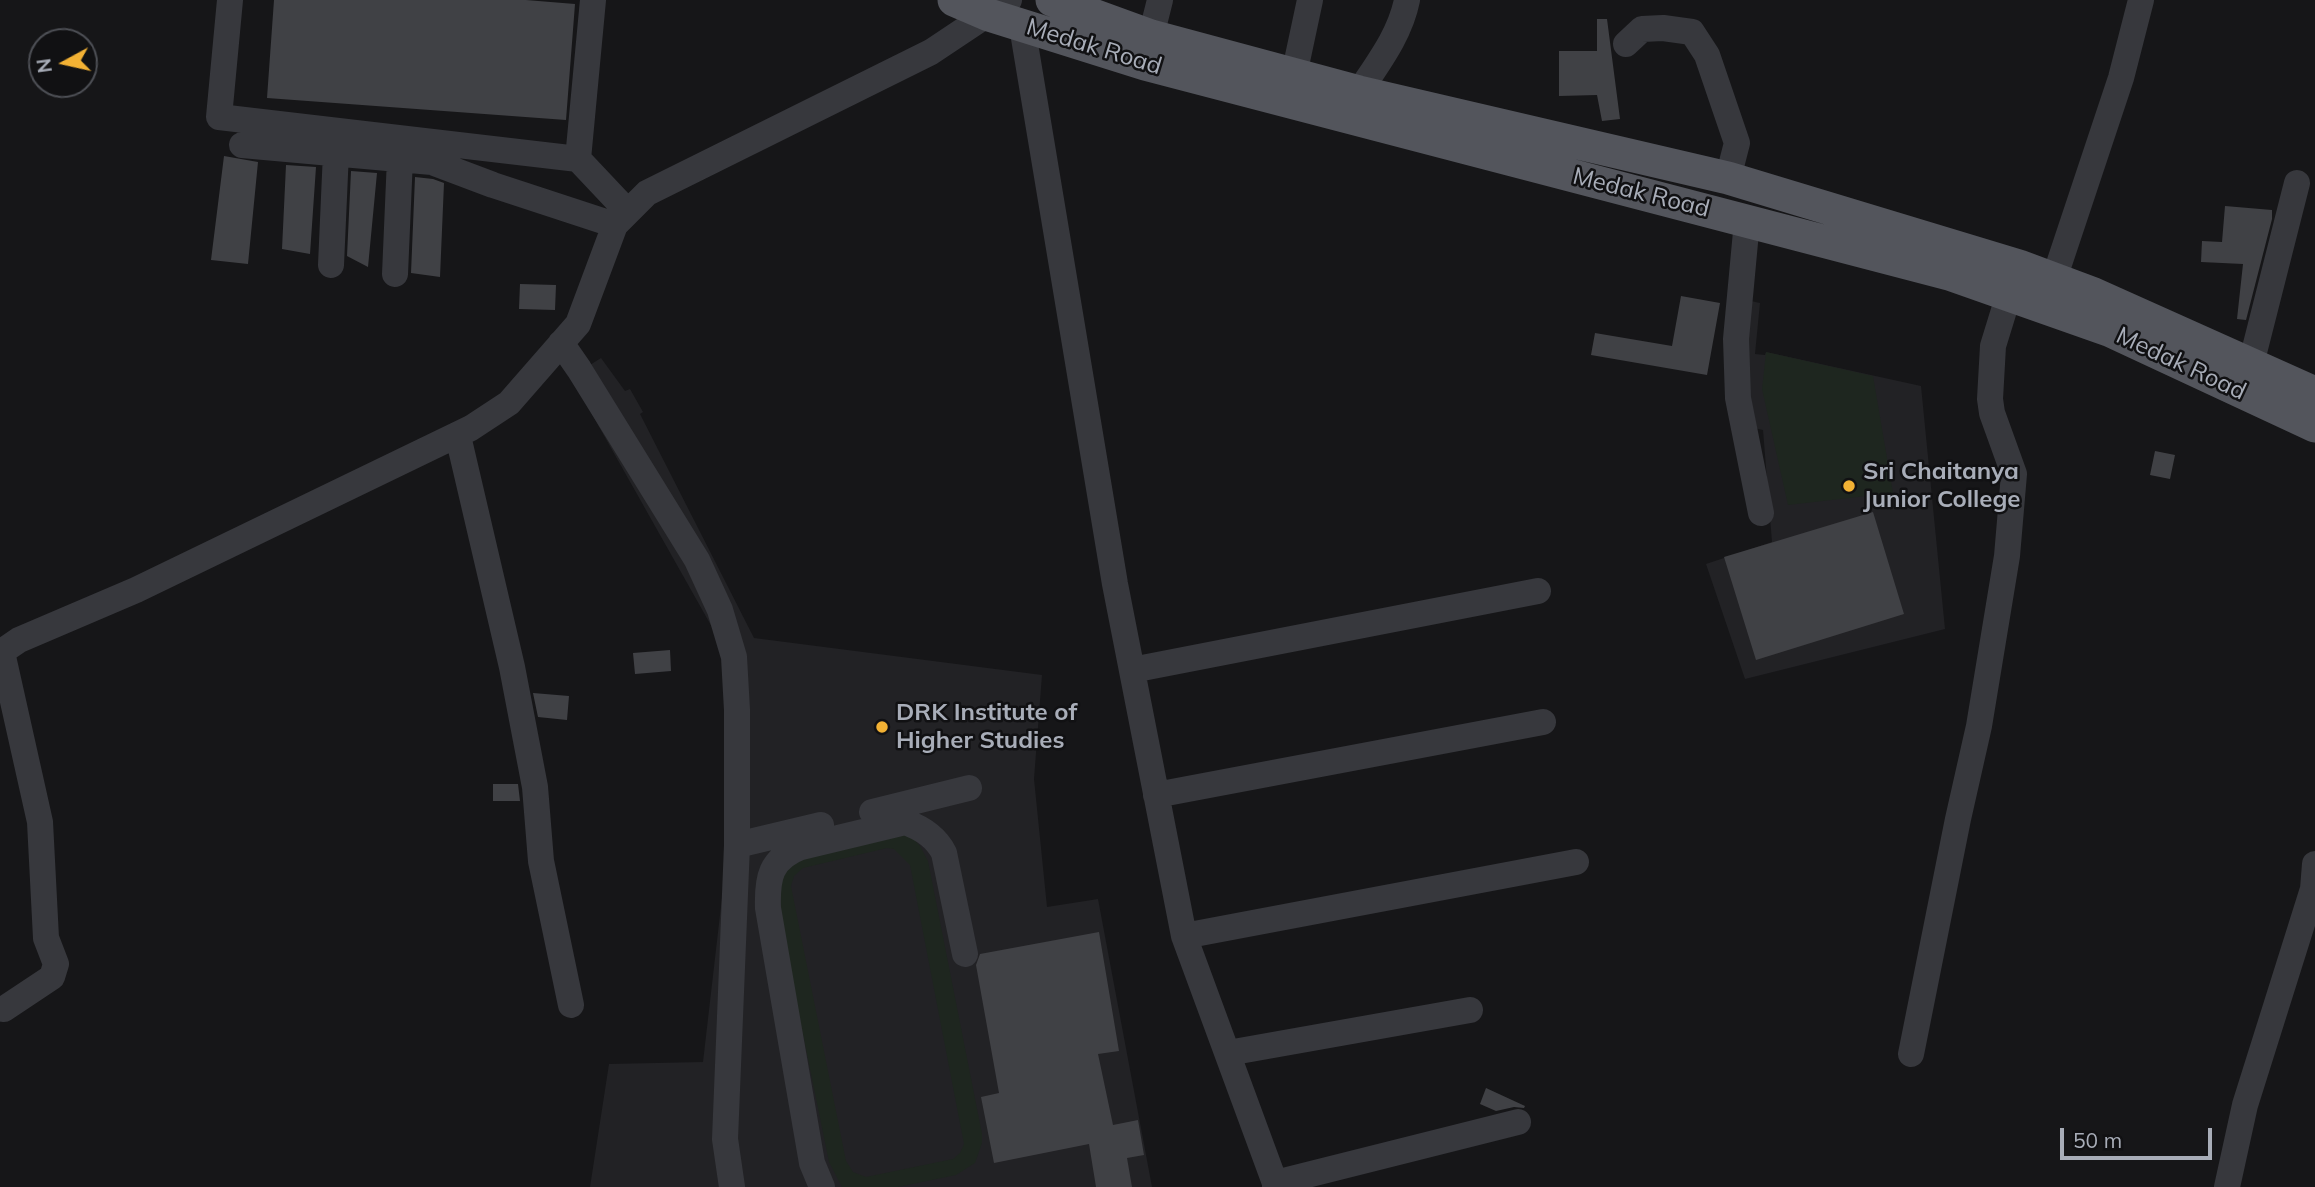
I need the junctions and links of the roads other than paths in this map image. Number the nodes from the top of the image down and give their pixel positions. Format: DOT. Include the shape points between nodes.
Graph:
graph roads {
  1 [pos="230,0"];
  2 [pos="593,0"];
  3 [pos="954,0"];
  4 [pos="1052,0"];
  5 [pos="1160,0"];
  6 [pos="1310,0"];
  7 [pos="1407,0"];
  8 [pos="2141,0"];
  9 [pos="1007,14"];
  10 [pos="1151,36"];
  11 [pos="1626,44"];
  12 [pos="1294,75"];
  13 [pos="1359,92"];
  14 [pos="242,145"];
  15 [pos="337,152"];
  16 [pos="400,158"];
  17 [pos="578,159"];
  18 [pos="1728,178"];
  19 [pos="2297,183"];
  20 [pos="622,218"];
  21 [pos="1747,221"];
  22 [pos="331,265"];
  23 [pos="395,274"];
  24 [pos="2054,279"];
  25 [pos="2009,295"];
  26 [pos="561,343"];
  27 [pos="2251,363"];
  28 [pos="2315,393"];
  29 [pos="2315,426"];
  30 [pos="458,436"];
  31 [pos="1761,513"];
  32 [pos="1538,591"];
  33 [pos="1,652"];
  34 [pos="1132,670"];
  35 [pos="1543,722"];
  36 [pos="969,788"];
  37 [pos="1156,794"];
  38 [pos="737,845"];
  39 [pos="1576,862"];
  40 [pos="2315,864"];
  41 [pos="1185,936"];
  42 [pos="965,954"];
  43 [pos="571,1004"];
  44 [pos="4,1009"];
  45 [pos="1470,1010"];
  46 [pos="1228,1053"];
  47 [pos="1911,1054"];
  48 [pos="1518,1122"];
  49 [pos="1275,1185"];
  50 [pos="732,1187"];
  51 [pos="822,1187"];
  52 [pos="2227,1187"];
  1 -- 17 [label="street" via="219,117"];
  2 -- 17 [label="street"];
  3 -- 9 [label="main road, Medak Road"];
  4 -- 10 [label="main road, Medak Road"];
  5 -- 10 [label="street"];
  6 -- 12 [label="street"];
  7 -- 13 [label="street" via="1394,38"];
  8 -- 24 [label="street" via="2121,78"];
  9 -- 20 [label="street" via="647,194"];
  9 -- 21 [label="main road, Medak Road" via="1146,64"];
  9 -- 34 [label="street"];
  10 -- 12 [label="main road, Medak Road"];
  11 -- 18 [label="street" via="1642,29 1692,32 1706,55 1737,143"];
  12 -- 13 [label="main road, Medak Road"];
  13 -- 18 [label="main road, Medak Road"];
  14 -- 15 [label="street"];
  15 -- 16 [label="street"];
  15 -- 22 [label="street"];
  16 -- 20 [label="street" via="432,162 493,185"];
  16 -- 23 [label="street"];
  17 -- 20 [label="street"];
  18 -- 24 [label="main road, Medak Road"];
  19 -- 27 [label="street"];
  20 -- 26 [label="street" via="578,324"];
  21 -- 25 [label="main road, Medak Road" via="1949,274"];
  21 -- 31 [label="street" via="1736,340 1738,387"];
  24 -- 27 [label="main road, Medak Road"];
  25 -- 29 [label="main road, Medak Road" via="2111,331"];
  25 -- 47 [label="street" via="1993,346 1990,398 2014,474 2007,556 1979,726"];
  26 -- 30 [label="street" via="509,403"];
  26 -- 38 [label="street" via="697,560 720,610 734,657"];
  27 -- 28 [label="main road, Medak Road"];
  30 -- 33 [label="street"];
  30 -- 43 [label="street" via="512,667 535,788 541,861"];
  32 -- 34 [label="street"];
  33 -- 44 [label="street" via="40,822 46,937 56,964 52,977"];
  34 -- 37 [label="street"];
  35 -- 37 [label="street"];
  36 -- 38 [label="street"];
  37 -- 41 [label="street"];
  38 -- 50 [label="street" via="725,1139"];
  39 -- 41 [label="street"];
  40 -- 52 [label="street" via="2313,889 2245,1105"];
  41 -- 46 [label="street"];
  42 -- 51 [label="street" via="944,853 920,828 905,822 788,852 776,863 767,886 768,908 812,1163"];
  45 -- 46 [label="street"];
  46 -- 49 [label="street"];
  48 -- 49 [label="street"];
}
